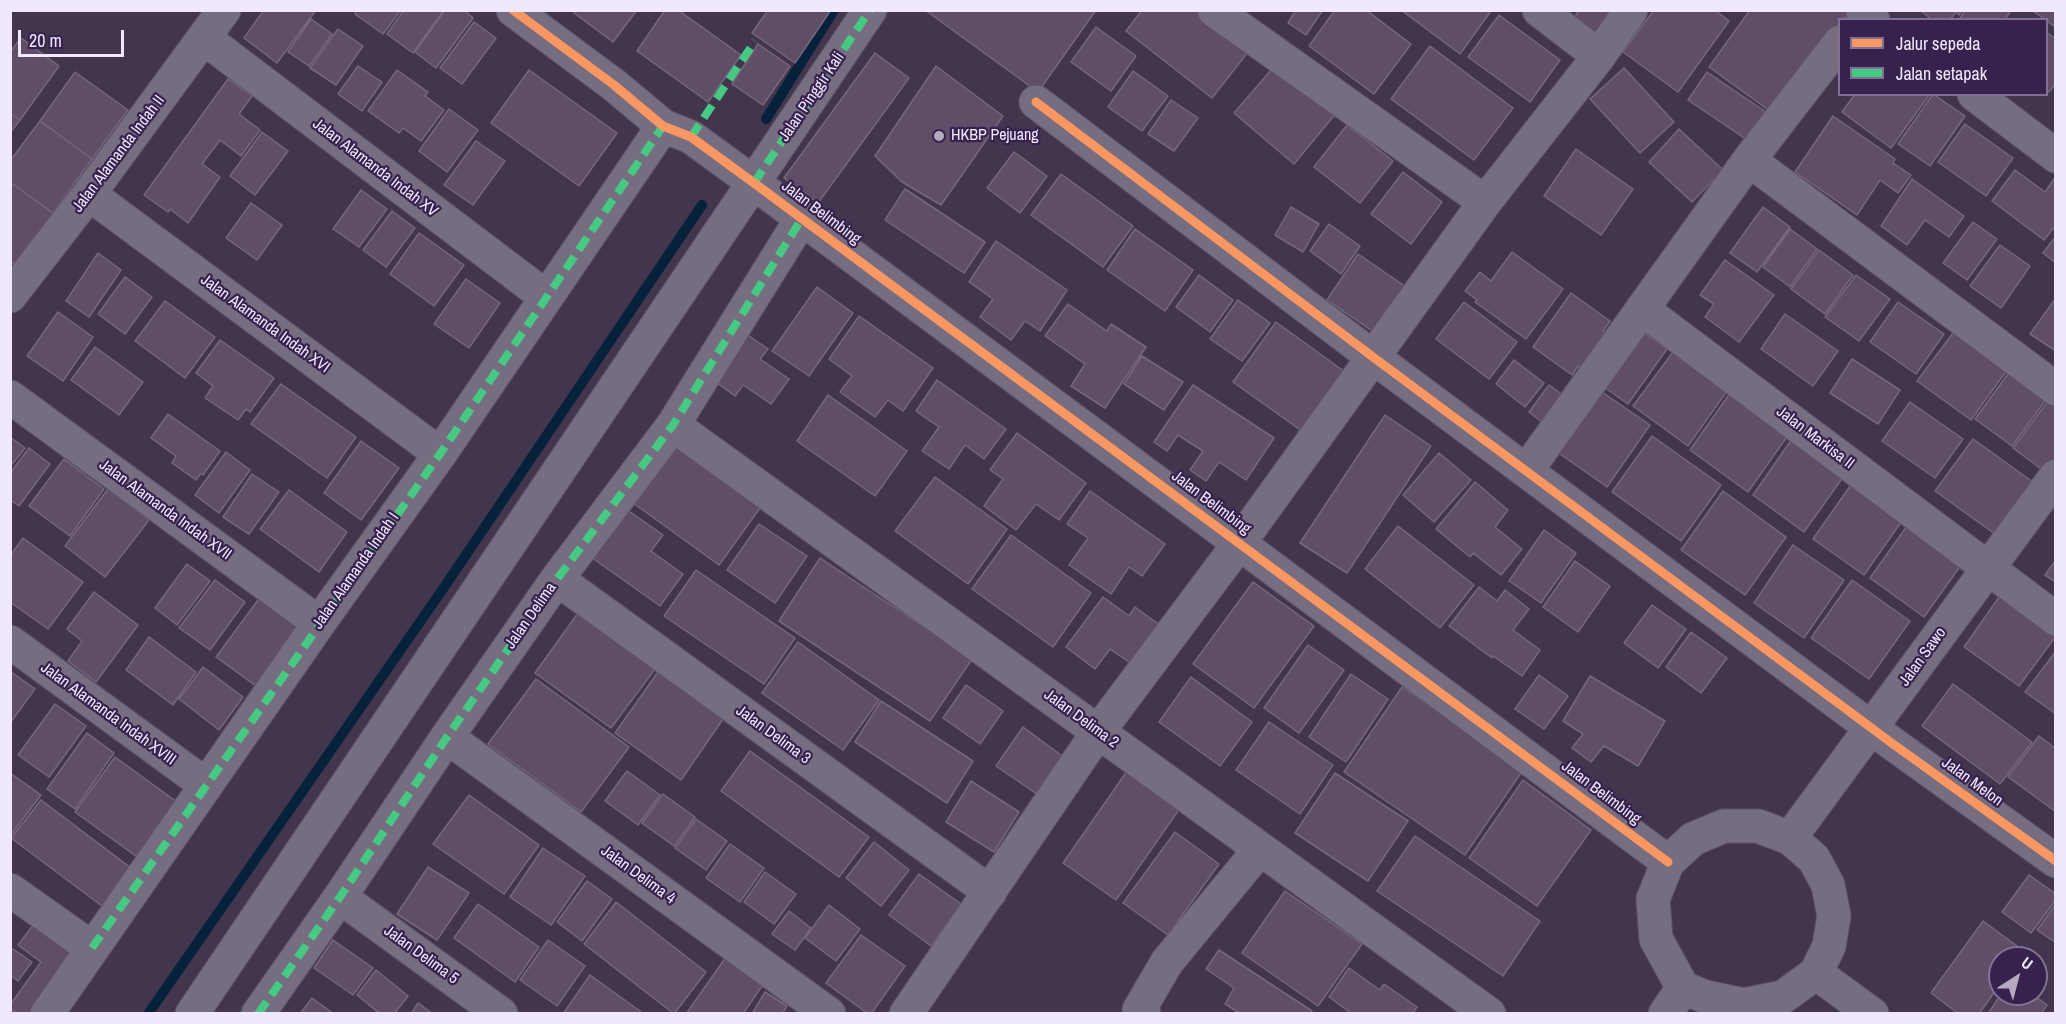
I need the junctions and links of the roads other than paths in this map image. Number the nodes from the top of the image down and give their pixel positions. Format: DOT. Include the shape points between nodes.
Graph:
graph roads {
  1 [pos="225,10"];
  2 [pos="870,10"];
  3 [pos="1214,10"];
  4 [pos="1539,10"];
  5 [pos="1631,10"];
  6 [pos="525,14"];
  7 [pos="204,38"];
  8 [pos="1838,43"];
  9 [pos="1599,56"];
  10 [pos="1977,96"];
  11 [pos="1036,102"];
  12 [pos="663,126"];
  13 [pos="2055,156"];
  14 [pos="1749,160"];
  15 [pos="745,176"];
  16 [pos="89,194"];
  17 [pos="1485,202"];
  18 [pos="802,218"];
  19 [pos="10,296"];
  20 [pos="546,297"];
  21 [pos="1642,309"];
  22 [pos="1373,357"];
  23 [pos="2055,388"];
  24 [pos="10,398"];
  25 [pos="673,425"];
  26 [pos="440,454"];
  27 [pos="1527,470"];
  28 [pos="2055,476"];
  29 [pos="1238,543"];
  30 [pos="1989,567"];
  31 [pos="557,579"];
  32 [pos="2055,619"];
  33 [pos="319,623"];
  34 [pos="10,642"];
  35 [pos="1872,727"];
  36 [pos="1098,732"];
  37 [pos="447,737"];
  38 [pos="206,785"];
  39 [pos="1790,838"];
  40 [pos="1260,849"];
  41 [pos="2055,861"];
  42 [pos="1668,862"];
  43 [pos="10,890"];
  44 [pos="990,892"];
  45 [pos="340,897"];
  46 [pos="92,948"];
  47 [pos="1816,973"];
  48 [pos="1674,1001"];
  49 [pos="1140,1012"];
  50 [pos="47,1014"];
  51 [pos="192,1014"];
  52 [pos="258,1014"];
  53 [pos="501,1014"];
  54 [pos="829,1014"];
  55 [pos="906,1014"];
  56 [pos="1489,1014"];
  57 [pos="1872,1014"];
  1 -- 7 [label="street, Jalan Alamanda Indah II"];
  2 -- 15 [label="street, Jalan Pinggir Kali"];
  3 -- 17 [label="street"];
  4 -- 9 [label="street"];
  5 -- 9 [label="street"];
  6 -- 12 [label="street, Jalan Belimbing"];
  7 -- 16 [label="street, Jalan Alamanda Indah II"];
  7 -- 20 [label="street, Jalan Alamanda Indah XV"];
  8 -- 14 [label="street"];
  9 -- 17 [label="street"];
  10 -- 13 [label="street"];
  11 -- 22 [label="street, Jalan Melon"];
  12 -- 15 [label="street, Jalan Belimbing" via="691,137"];
  12 -- 20 [label="street, Jalan Alamanda Indah I"];
  14 -- 21 [label="street"];
  14 -- 23 [label="street"];
  15 -- 18 [label="street, Jalan Belimbing"];
  15 -- 51 [label="street, Jalan Pinggir Kali"];
  16 -- 19 [label="street, Jalan Alamanda Indah II"];
  16 -- 26 [label="street, Jalan Alamanda Indah XVI"];
  17 -- 22 [label="street"];
  18 -- 25 [label="street, Jalan Delima"];
  18 -- 29 [label="street, Jalan Belimbing"];
  20 -- 26 [label="street, Jalan Alamanda Indah I"];
  21 -- 27 [label="street"];
  21 -- 30 [label="street, Jalan Markisa II"];
  22 -- 27 [label="street, Jalan Melon"];
  22 -- 29 [label="street"];
  24 -- 33 [label="street, Jalan Alamanda Indah XVII"];
  25 -- 31 [label="street, Jalan Delima"];
  25 -- 36 [label="street, Jalan Delima 2"];
  26 -- 33 [label="street, Jalan Alamanda Indah I"];
  27 -- 35 [label="street, Jalan Melon"];
  28 -- 30 [label="street, Jalan Sawo"];
  29 -- 36 [label="street"];
  29 -- 42 [label="street, Jalan Belimbing"];
  30 -- 32 [label="street, Jalan Markisa II"];
  30 -- 35 [label="street, Jalan Sawo"];
  31 -- 37 [label="street, Jalan Delima"];
  31 -- 44 [label="street, Jalan Delima 3"];
  33 -- 38 [label="street, Jalan Alamanda Indah I"];
  34 -- 38 [label="street, Jalan Alamanda Indah XVIII"];
  35 -- 39 [label="street, Jalan Sawo"];
  35 -- 41 [label="street, Jalan Melon"];
  36 -- 40 [label="street, Jalan Delima 2"];
  36 -- 44 [label="street"];
  37 -- 45 [label="street, Jalan Delima"];
  37 -- 54 [label="street, Jalan Delima 4"];
  38 -- 46 [label="street, Jalan Alamanda Indah I"];
  39 -- 42 [label="street" via="1758,826 1724,826 1693,839"];
  39 -- 47 [label="street" via="1814,858 1828,885 1834,916 1829,946"];
  40 -- 49 [label="street" via="1167,962"];
  40 -- 56 [label="street, Jalan Delima 2"];
  42 -- 48 [label="street" via="1653,899 1656,939"];
  43 -- 46 [label="street"];
  44 -- 55 [label="street"];
  45 -- 52 [label="street, Jalan Delima"];
  45 -- 53 [label="street, Jalan Delima 5"];
  46 -- 50 [label="street, Jalan Alamanda Indah I"];
  47 -- 48 [label="street" via="1783,997 1744,1005 1706,997"];
  47 -- 57 [label="street"];
}
